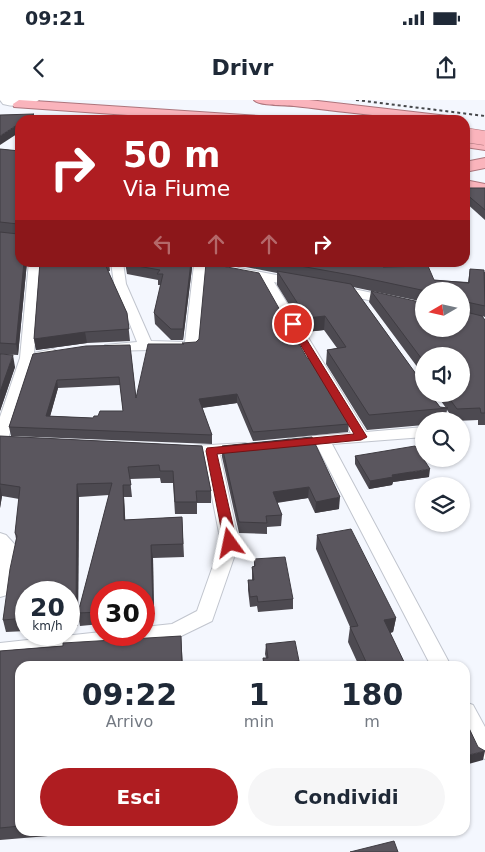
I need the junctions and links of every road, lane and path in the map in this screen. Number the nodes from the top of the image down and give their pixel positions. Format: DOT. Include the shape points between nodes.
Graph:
graph roads {
  1 [pos="35,100"];
  2 [pos="48,100"];
  3 [pos="136,100"];
  4 [pos="5,102"];
  5 [pos="256,102"];
  6 [pos="210,103"];
  7 [pos="83,107"];
  8 [pos="191,115"];
  9 [pos="254,115"];
  10 [pos="294,115"];
  11 [pos="331,115"];
  12 [pos="405,115"];
  13 [pos="0,119"];
  14 [pos="13,119"];
  15 [pos="0,128"];
  16 [pos="470,130"];
  17 [pos="470,132"];
  18 [pos="485,133"];
  19 [pos="470,136"];
  20 [pos="485,138"];
  21 [pos="470,142"];
  22 [pos="485,144"];
  23 [pos="485,163"];
  24 [pos="470,166"];
  25 [pos="470,184"];
  26 [pos="485,185"];
  27 [pos="470,186"];
  28 [pos="485,190"];
  29 [pos="35,267"];
  30 [pos="117,267"];
  31 [pos="205,267"];
  32 [pos="249,268"];
  33 [pos="230,270"];
  34 [pos="264,276"];
  35 [pos="356,293"];
  36 [pos="415,306"];
  37 [pos="367,309"];
  38 [pos="145,345"];
  39 [pos="99,349"];
  40 [pos="63,352"];
  41 [pos="27,360"];
  42 [pos="9,361"];
  43 [pos="415,433"];
  44 [pos="361,437"];
  45 [pos="322,440"];
  46 [pos="0,441"];
  47 [pos="20,443"];
  48 [pos="276,445"];
  49 [pos="257,446"];
  50 [pos="164,449"];
  51 [pos="211,451"];
  52 [pos="0,538"];
  53 [pos="0,590"];
  54 [pos="155,634"];
  55 [pos="90,641"];
  56 [pos="0,651"];
  57 [pos="438,661"];
  58 [pos="470,720"];
  59 [pos="485,749"];
  1 -- 4 [label="street"];
  2 -- 7 [label="highway"];
  3 -- 9 [label="highway" via="179,108"];
  4 -- 7 [label="highway"];
  5 -- 11 [label="highway"];
  5 -- 12 [label="highway" via="284,101"];
  6 -- 10 [label="highway"];
  7 -- 8 [label="highway"];
  13 -- 14 [label="street"];
  14 -- 15 [label="street"];
  16 -- 22 [label="highway"];
  17 -- 18 [label="highway"];
  19 -- 20 [label="highway, bridge"];
  21 -- 22 [label="highway"];
  23 -- 24 [label="highway"];
  25 -- 26 [label="highway"];
  27 -- 28 [label="highway"];
  29 -- 41 [label="street"];
  30 -- 38 [label="street"];
  31 -- 38 [label="street" via="191,346"];
  32 -- 33 [label="street"];
  32 -- 34 [label="street"];
  34 -- 35 [label="street"];
  34 -- 44 [label="street"];
  35 -- 36 [label="street"];
  35 -- 37 [label="street"];
  38 -- 39 [label="street"];
  40 -- 41 [label="street"];
  41 -- 42 [label="street"];
  41 -- 46 [label="street"];
  43 -- 44 [label="street"];
  44 -- 45 [label="street"];
  45 -- 48 [label="street"];
  45 -- 57 [label="street"];
  46 -- 47 [label="street"];
  49 -- 51 [label="street"];
  50 -- 51 [label="street"];
  51 -- 54 [label="street" via="230,543 205,616 175,631"];
  52 -- 53 [label="street" via="10,548"];
  55 -- 56 [label="street"];
  58 -- 59 [label="street"];
}
